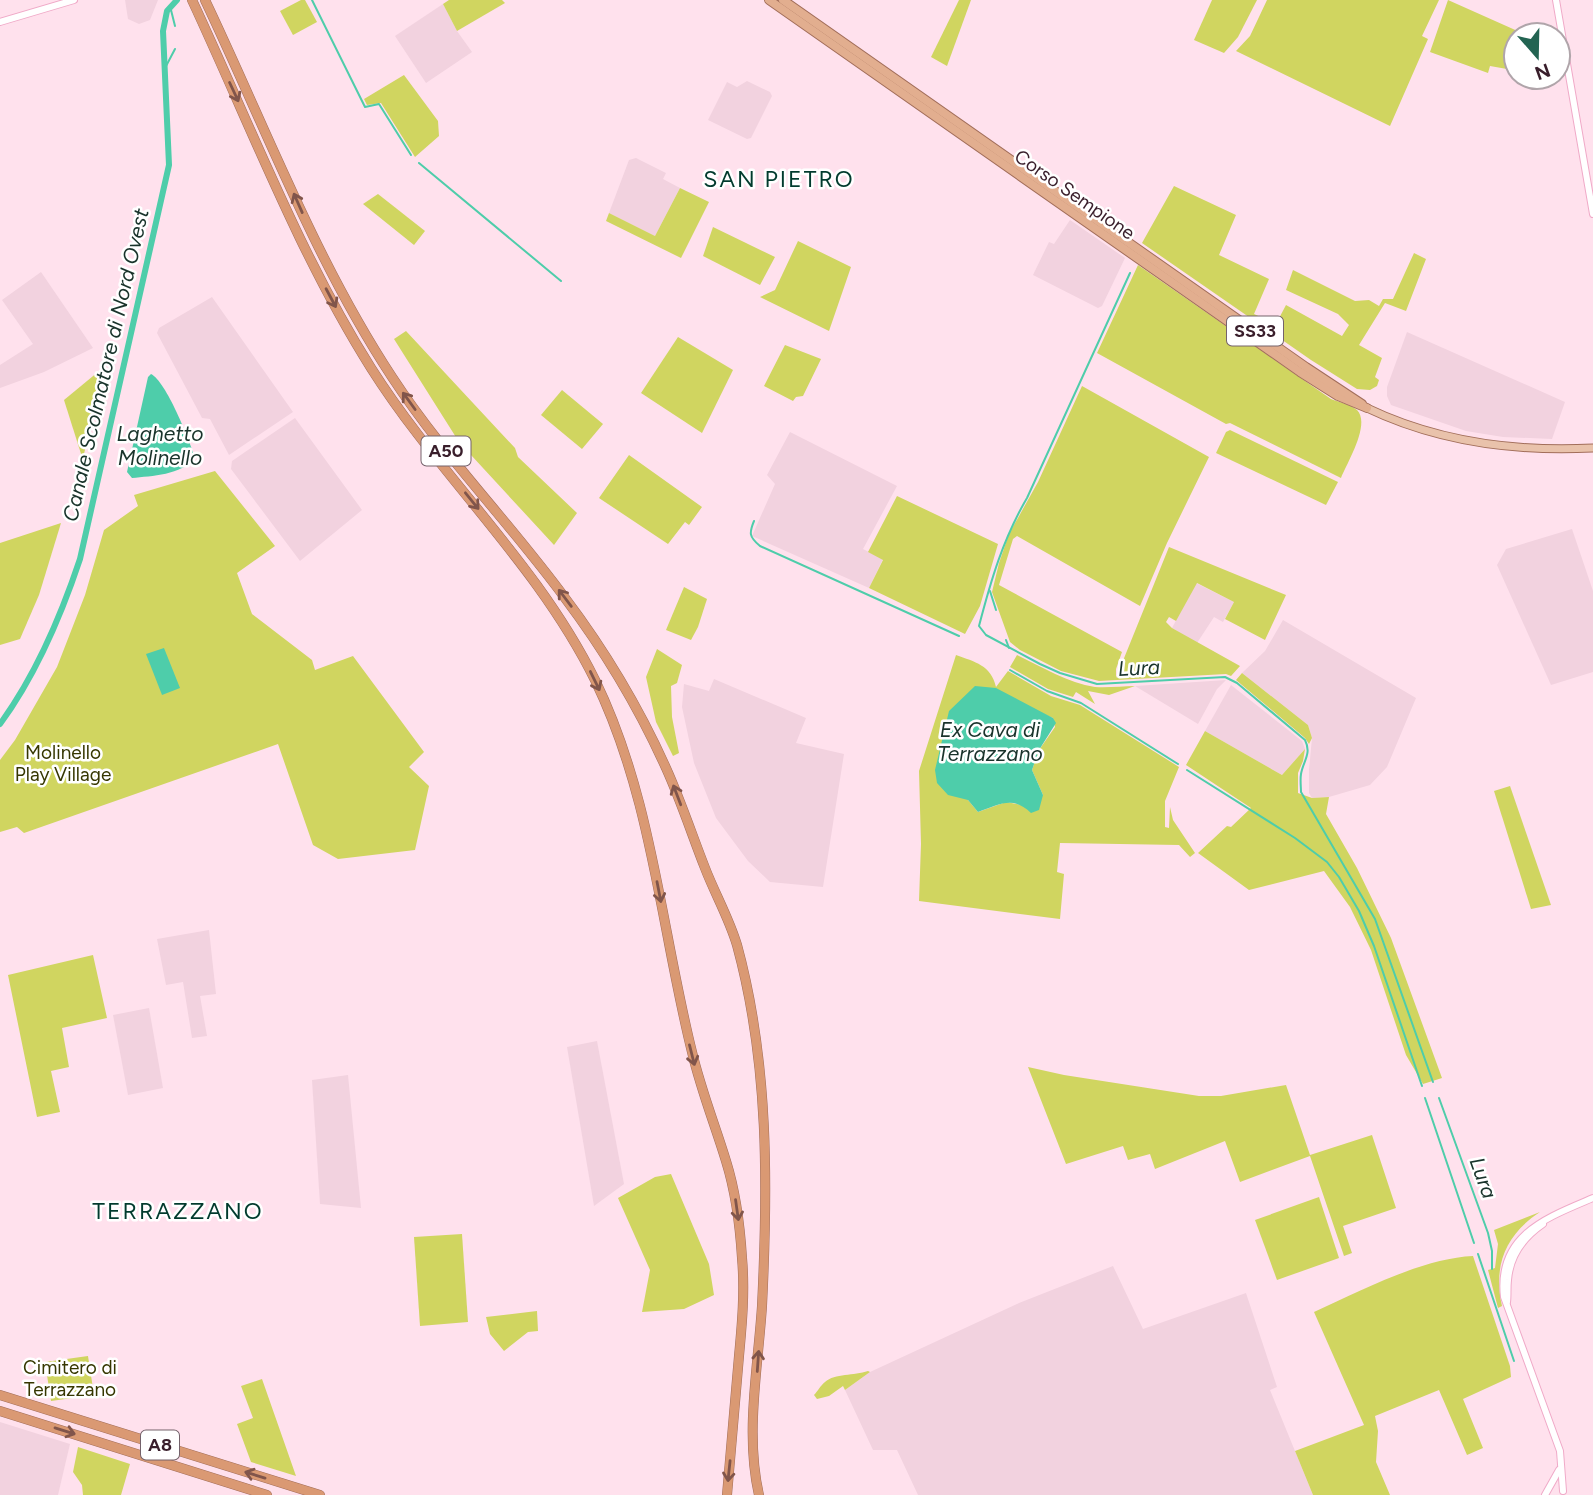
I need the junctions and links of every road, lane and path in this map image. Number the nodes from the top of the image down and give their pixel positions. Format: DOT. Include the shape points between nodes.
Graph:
graph roads {
  1 [pos="75,0"];
  2 [pos="192,0"];
  3 [pos="205,0"];
  4 [pos="769,0"];
  5 [pos="782,0"];
  6 [pos="1556,0"];
  7 [pos="0,22"];
  8 [pos="923,103"];
  9 [pos="1593,214"];
  10 [pos="1367,408"];
  11 [pos="1593,448"];
  12 [pos="1593,1198"];
  13 [pos="0,1395"];
  14 [pos="0,1411"];
  15 [pos="1561,1465"];
  16 [pos="1547,1493"];
  17 [pos="1565,1493"];
  18 [pos="267,1495"];
  19 [pos="320,1495"];
  20 [pos="727,1495"];
  21 [pos="759,1495"];
  1 -- 7 [label="street"];
  2 -- 20 [label="highway, A50, one-way" via="317,271 370,366 562,621 596,681 622,745 645,825 701,1087 737,1206 744,1289"];
  21 -- 3 [label="highway, A50, one-way" via="753,1429 765,1244 764,1131 761,1079 744,975 730,923 675,789 621,680 564,596 435,437 374,349 338,286"];
  4 -- 8 [label="highway, Corso Sempione / SS33"];
  5 -- 8 [label="highway, Corso Sempione / SS33"];
  6 -- 9 [label="street"];
  8 -- 10 [label="highway, Corso Sempione / SS33"];
  10 -- 11 [label="main road, Corso Sempione / SS33" via="1424,430 1492,445"];
  12 -- 15 [label="street" via="1533,1231 1509,1272 1506,1304 1560,1451"];
  19 -- 13 [label="highway, A8, one-way"];
  14 -- 18 [label="highway, A8, one-way"];
  15 -- 16 [label="street"];
  15 -- 17 [label="street"];
  16 -- 17 [label="street" via="1555,1488"];
}
